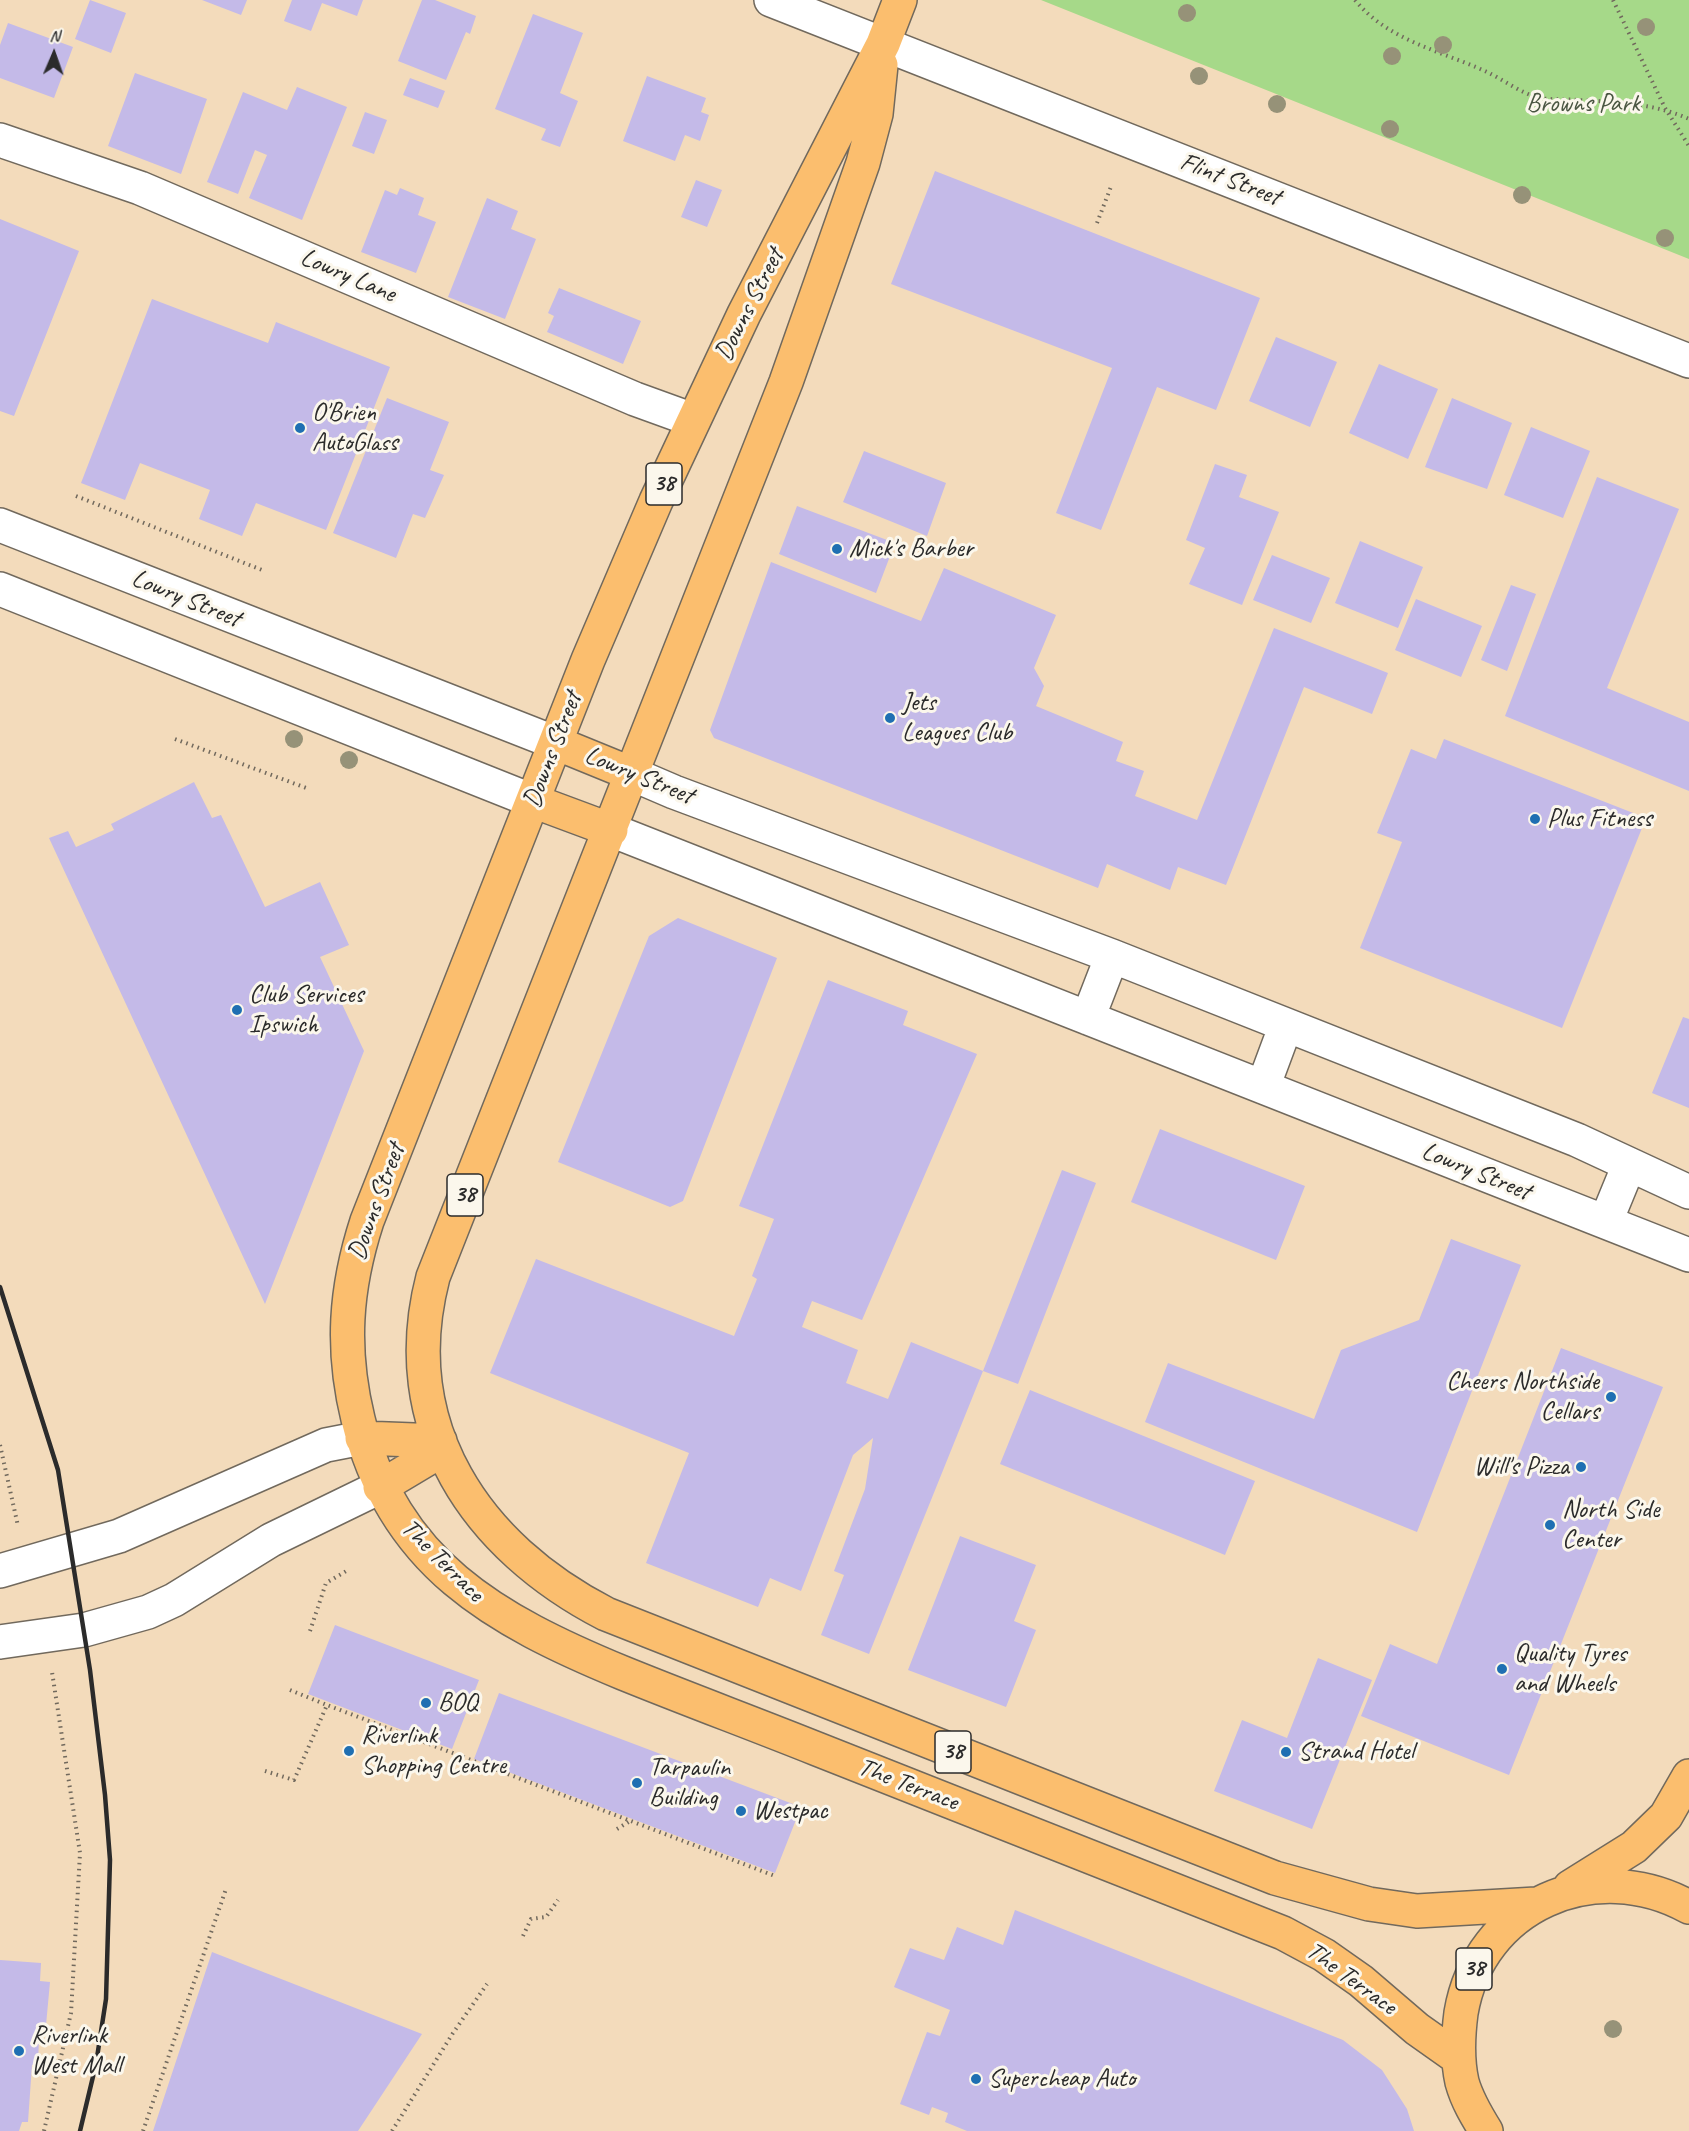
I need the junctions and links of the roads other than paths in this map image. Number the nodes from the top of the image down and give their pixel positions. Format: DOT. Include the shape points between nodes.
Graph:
graph roads {
  1 [pos="771,0"];
  2 [pos="900,0"];
  3 [pos="883,44"];
  4 [pos="0,140"];
  5 [pos="1689,361"];
  6 [pos="693,420"];
  7 [pos="0,525"];
  8 [pos="0,589"];
  9 [pos="556,743"];
  10 [pos="633,774"];
  11 [pos="533,801"];
  12 [pos="611,830"];
  13 [pos="1112,956"];
  14 [pos="1088,1018"];
  15 [pos="1286,1025"];
  16 [pos="1263,1087"];
  17 [pos="1629,1165"];
  18 [pos="1689,1192"];
  19 [pos="1606,1221"];
  20 [pos="1689,1255"];
  21 [pos="362,1438"];
  22 [pos="441,1446"];
  23 [pos="380,1487"];
  24 [pos="0,1571"];
  25 [pos="0,1642"];
  26 [pos="1689,1776"];
  27 [pos="1547,1899"];
  28 [pos="1689,1906"];
  29 [pos="1458,2058"];
  30 [pos="1486,2131"];
  1 -- 3 [label="street, Flint Street"];
  2 -- 3 [label="main road, Downs Street / 38"];
  3 -- 5 [label="street, Flint Street"];
  3 -- 6 [label="main road, Downs Street / 38"];
  3 -- 10 [label="main road, Downs Street / 38" via="876,114 864,163 786,382"];
  4 -- 6 [label="street, Lowry Lane" via="140,188"];
  6 -- 9 [label="main road, Downs Street / 38"];
  7 -- 9 [label="street, Lowry Street"];
  8 -- 11 [label="street, Lowry Street"];
  9 -- 10 [label="main road, Lowry Street"];
  9 -- 11 [label="main road, Downs Street / 38"];
  10 -- 12 [label="main road, Downs Street / 38"];
  10 -- 13 [label="street, Lowry Street"];
  11 -- 12 [label="main road, Lowry Street"];
  11 -- 21 [label="main road, Downs Street / 38" via="356,1255 348,1299 347,1338 350,1384"];
  12 -- 14 [label="street, Lowry Street"];
  12 -- 22 [label="main road, Downs Street / 38" via="428,1298 426,1384"];
  13 -- 14 [label="street"];
  13 -- 15 [label="street, Lowry Street"];
  14 -- 16 [label="street, Lowry Street"];
  15 -- 16 [label="street"];
  15 -- 17 [label="street, Lowry Street" via="1577,1140"];
  16 -- 19 [label="street, Lowry Street"];
  17 -- 18 [label="street, Lowry Street"];
  17 -- 19 [label="street"];
  19 -- 20 [label="street, Lowry Street"];
  21 -- 22 [label="main road"];
  21 -- 23 [label="main road, Downs Street / 38"];
  21 -- 24 [label="street" via="326,1445 118,1536"];
  22 -- 23 [label="main road"];
  22 -- 27 [label="main road, The Terrace / 38" via="460,1487 514,1551 565,1592 606,1614 1275,1878 1369,1904 1416,1911"];
  23 -- 25 [label="street" via="271,1540 148,1612 84,1630"];
  23 -- 29 [label="main road, The Terrace / 38" via="394,1513 453,1580 492,1610 526,1629 649,1683 1283,1933 1361,1981"];
  26 -- 27 [label="main road" via="1666,1816 1634,1847"];
  27 -- 28 [label="main road, 38" via="1584,1886 1625,1886 1649,1889"];
  27 -- 29 [label="main road, 38" via="1507,1926 1474,1969 1464,1997"];
  29 -- 30 [label="main road, 38" via="1470,2103"];
}
